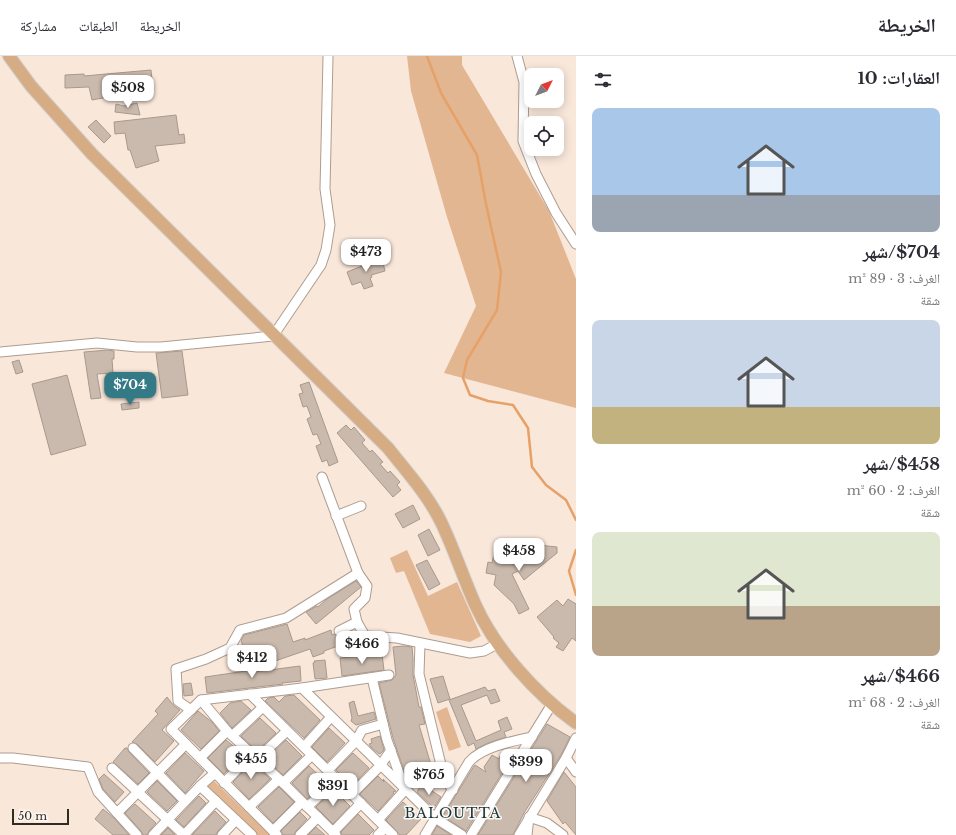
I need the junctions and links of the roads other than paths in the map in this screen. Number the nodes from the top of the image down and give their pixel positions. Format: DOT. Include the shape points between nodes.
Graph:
graph roads {
  1 [pos="9,56"];
  2 [pos="517,56"];
  3 [pos="328,57"];
  4 [pos="576,244"];
  5 [pos="273,336"];
  6 [pos="0,352"];
  7 [pos="322,476"];
  8 [pos="361,506"];
  9 [pos="336,516"];
  10 [pos="358,573"];
  11 [pos="356,622"];
  12 [pos="338,631"];
  13 [pos="420,643"];
  14 [pos="497,644"];
  15 [pos="389,675"];
  16 [pos="372,678"];
  17 [pos="302,688"];
  18 [pos="250,694"];
  19 [pos="201,700"];
  20 [pos="552,704"];
  21 [pos="263,706"];
  22 [pos="191,710"];
  23 [pos="331,716"];
  24 [pos="576,723"];
  25 [pos="383,724"];
  26 [pos="287,730"];
  27 [pos="230,733"];
  28 [pos="532,737"];
  29 [pos="576,738"];
  30 [pos="356,741"];
  31 [pos="186,744"];
  32 [pos="304,747"];
  33 [pos="133,748"];
  34 [pos="391,750"];
  35 [pos="312,755"];
  36 [pos="254,756"];
  37 [pos="0,758"];
  38 [pos="200,758"];
  39 [pos="566,758"];
  40 [pos="380,766"];
  41 [pos="112,768"];
  42 [pos="328,770"];
  43 [pos="576,772"];
  44 [pos="215,773"];
  45 [pos="157,774"];
  46 [pos="337,780"];
  47 [pos="281,781"];
  48 [pos="224,783"];
  49 [pos="200,786"];
  50 [pos="405,790"];
  51 [pos="453,790"];
  52 [pos="139,793"];
  53 [pos="352,794"];
  54 [pos="186,801"];
  55 [pos="216,801"];
  56 [pos="361,803"];
  57 [pos="304,805"];
  58 [pos="249,807"];
  59 [pos="117,813"];
  60 [pos="318,817"];
  61 [pos="529,817"];
  62 [pos="435,818"];
  63 [pos="168,820"];
  64 [pos="236,820"];
  65 [pos="378,820"];
  66 [pos="386,828"];
  67 [pos="275,833"];
  68 [pos="334,833"];
  69 [pos="137,835"];
  70 [pos="153,835"];
  71 [pos="184,835"];
  72 [pos="222,835"];
  73 [pos="252,835"];
  74 [pos="300,835"];
  75 [pos="378,835"];
  76 [pos="393,835"];
  77 [pos="425,835"];
  78 [pos="462,835"];
  79 [pos="470,835"];
  80 [pos="519,835"];
  81 [pos="527,835"];
  82 [pos="562,835"];
  1 -- 5 [label="main road" via="31,86 92,154"];
  2 -- 4 [label="street" via="524,82 524,141 536,174"];
  3 -- 5 [label="street" via="325,189 330,225 326,250 321,265"];
  5 -- 6 [label="street" via="161,347 97,343"];
  5 -- 14 [label="main road" via="388,448 421,489 440,521 475,605"];
  7 -- 9 [label="street"];
  8 -- 9 [label="street"];
  9 -- 10 [label="street"];
  10 -- 11 [label="street" via="367,586 365,598 354,609"];
  10 -- 22 [label="street" via="286,618 240,630 230,648 176,669 178,701"];
  11 -- 12 [label="street"];
  11 -- 13 [label="street" via="365,636 397,638"];
  13 -- 14 [label="street" via="470,653 484,651"];
  13 -- 51 [label="street" via="420,674 442,769"];
  14 -- 20 [label="main road"];
  15 -- 16 [label="street"];
  16 -- 17 [label="street"];
  16 -- 25 [label="street"];
  17 -- 18 [label="street"];
  17 -- 23 [label="street"];
  18 -- 19 [label="street"];
  18 -- 21 [label="street"];
  19 -- 22 [label="street"];
  19 -- 27 [label="street"];
  20 -- 24 [label="main road"];
  20 -- 28 [label="street"];
  21 -- 26 [label="street"];
  21 -- 27 [label="street"];
  22 -- 31 [label="street" via="171,729"];
  23 -- 30 [label="street"];
  23 -- 32 [label="street"];
  25 -- 30 [label="street" via="362,730"];
  25 -- 34 [label="street"];
  26 -- 32 [label="street"];
  26 -- 36 [label="street"];
  27 -- 36 [label="street"];
  27 -- 38 [label="street"];
  28 -- 51 [label="street" via="506,742 473,757"];
  28 -- 79 [label="street"];
  29 -- 39 [label="street"];
  30 -- 40 [label="street"];
  30 -- 42 [label="street"];
  31 -- 38 [label="street"];
  31 -- 45 [label="street"];
  32 -- 35 [label="street"];
  33 -- 45 [label="street"];
  34 -- 40 [label="street"];
  34 -- 50 [label="street"];
  35 -- 42 [label="street"];
  35 -- 47 [label="street"];
  36 -- 47 [label="street"];
  36 -- 48 [label="street"];
  37 -- 59 [label="street" via="88,767 98,792"];
  38 -- 44 [label="street"];
  39 -- 43 [label="street"];
  39 -- 61 [label="street"];
  40 -- 50 [label="street"];
  40 -- 53 [label="street"];
  41 -- 52 [label="street"];
  42 -- 46 [label="street"];
  44 -- 48 [label="street"];
  44 -- 49 [label="street"];
  45 -- 52 [label="street"];
  45 -- 54 [label="street"];
  46 -- 53 [label="street"];
  46 -- 57 [label="street"];
  47 -- 57 [label="street"];
  47 -- 58 [label="street"];
  48 -- 58 [label="street"];
  49 -- 54 [label="street"];
  49 -- 55 [label="street"];
  50 -- 62 [label="street"];
  50 -- 65 [label="street"];
  51 -- 62 [label="street"];
  52 -- 59 [label="street"];
  52 -- 63 [label="street"];
  53 -- 56 [label="street"];
  54 -- 63 [label="street"];
  55 -- 64 [label="street"];
  55 -- 71 [label="street"];
  56 -- 65 [label="street"];
  56 -- 68 [label="street"];
  57 -- 60 [label="street"];
  57 -- 67 [label="street"];
  58 -- 67 [label="street"];
  59 -- 69 [label="street"];
  60 -- 68 [label="street"];
  60 -- 74 [label="street"];
  61 -- 80 [label="street"];
  61 -- 81 [label="street"];
  61 -- 82 [label="street" via="547,823"];
  62 -- 77 [label="street"];
  62 -- 78 [label="street"];
  63 -- 70 [label="street"];
  63 -- 71 [label="street"];
  64 -- 72 [label="street"];
  64 -- 73 [label="street"];
  65 -- 66 [label="street"];
  66 -- 75 [label="street"];
  66 -- 76 [label="street"];
}
